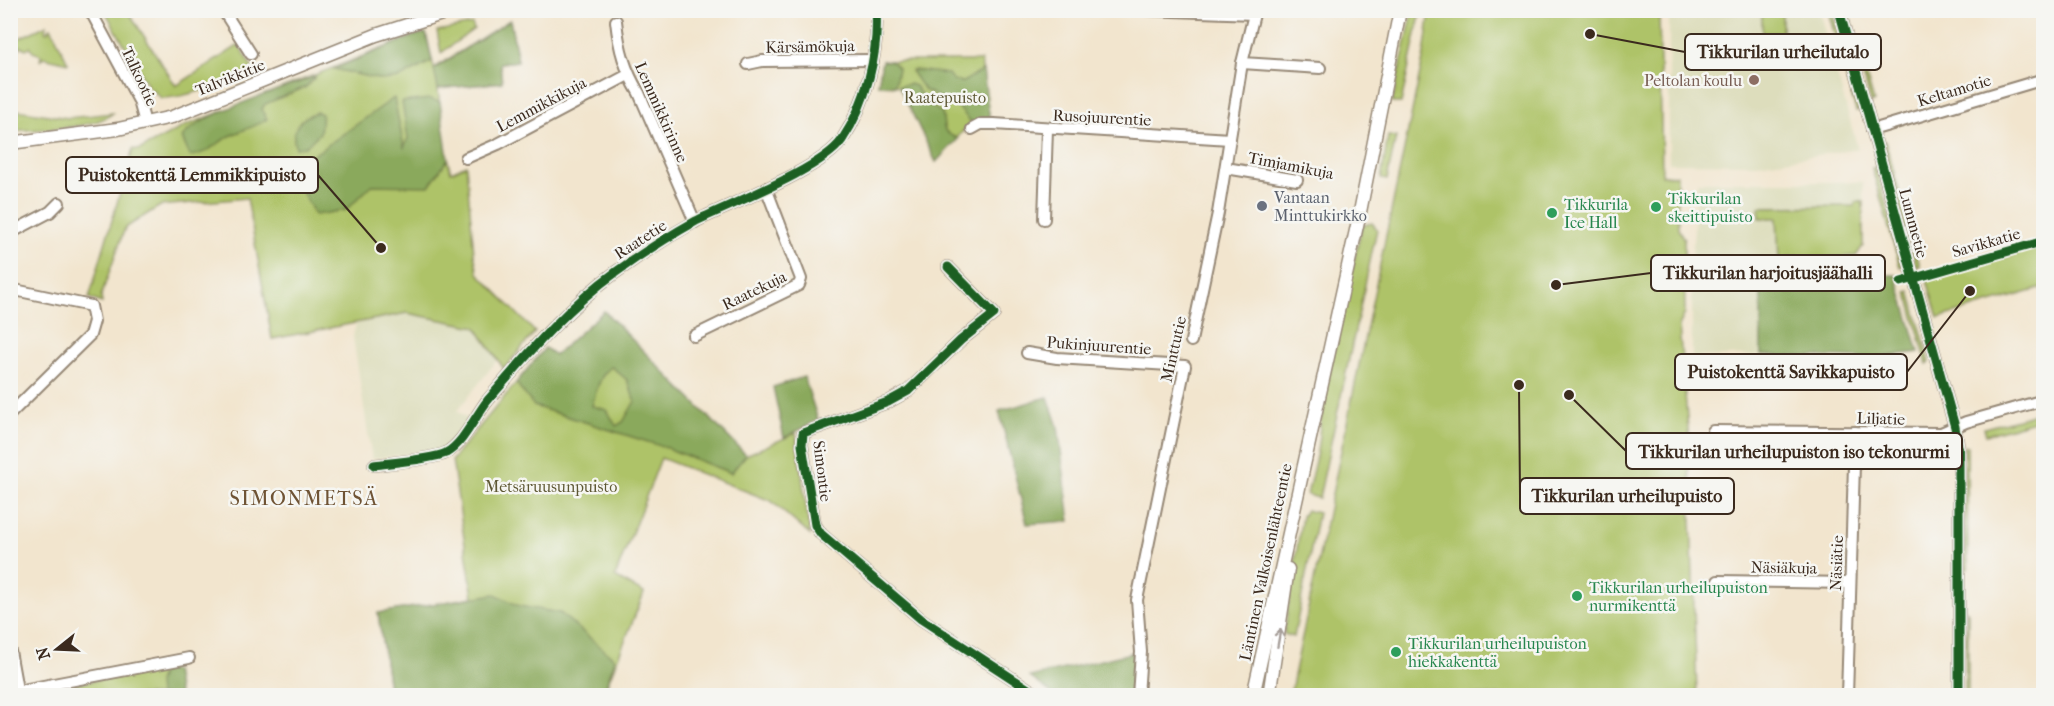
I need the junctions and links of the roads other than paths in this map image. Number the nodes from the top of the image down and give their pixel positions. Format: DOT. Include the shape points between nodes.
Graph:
graph roads {
  1 [pos="90,10"];
  2 [pos="223,10"];
  3 [pos="454,10"];
  4 [pos="876,10"];
  5 [pos="1146,10"];
  6 [pos="1839,10"];
  7 [pos="1254,12"];
  8 [pos="1400,14"];
  9 [pos="616,21"];
  10 [pos="251,54"];
  11 [pos="873,60"];
  12 [pos="1242,63"];
  13 [pos="748,64"];
  14 [pos="1320,68"];
  15 [pos="628,75"];
  16 [pos="2043,79"];
  17 [pos="145,123"];
  18 [pos="972,129"];
  19 [pos="1047,129"];
  20 [pos="1872,130"];
  21 [pos="1230,140"];
  22 [pos="10,143"];
  23 [pos="466,158"];
  24 [pos="1226,168"];
  25 [pos="1297,180"];
  26 [pos="766,188"];
  27 [pos="59,203"];
  28 [pos="1044,219"];
  29 [pos="695,222"];
  30 [pos="10,233"];
  31 [pos="948,267"];
  32 [pos="10,289"];
  33 [pos="694,336"];
  34 [pos="1191,341"];
  35 [pos="1027,354"];
  36 [pos="1185,366"];
  37 [pos="2043,400"];
  38 [pos="10,414"];
  39 [pos="1955,427"];
  40 [pos="1713,431"];
  41 [pos="1855,432"];
  42 [pos="1310,436"];
  43 [pos="374,465"];
  44 [pos="1718,581"];
  45 [pos="1850,583"];
  46 [pos="10,651"];
  47 [pos="189,658"];
  48 [pos="17,693"];
  49 [pos="1039,696"];
  50 [pos="1138,696"];
  51 [pos="1253,696"];
  52 [pos="1269,696"];
  53 [pos="1848,696"];
  54 [pos="1959,696"];
  1 -- 17 [label="street, Talkootie" via="139,101"];
  2 -- 10 [label="street"];
  3 -- 17 [label="main road, Talvikkitie" via="376,35 211,103"];
  4 -- 11 [label="street, Raatetie"];
  5 -- 7 [label="street"];
  6 -- 20 [label="street, Lummetie"];
  7 -- 12 [label="street, Minttutie"];
  8 -- 42 [label="main road, Läntinen Valkoisenlähteentie"];
  9 -- 15 [label="street, Lemmikkirinne" via="620,53"];
  11 -- 13 [label="street, Kärsämökuja"];
  11 -- 26 [label="street, Raatetie" via="859,107 841,141 819,160"];
  12 -- 14 [label="street"];
  12 -- 21 [label="street, Minttutie"];
  15 -- 23 [label="street, Lemmikkikuja"];
  15 -- 29 [label="street, Lemmikkirinne"];
  16 -- 20 [label="street, Keltamotie"];
  17 -- 22 [label="main road, Talvikkitie"];
  18 -- 19 [label="street, Rusojuurentie" via="994,124"];
  19 -- 21 [label="street, Rusojuurentie"];
  19 -- 28 [label="street"];
  20 -- 39 [label="street, Lummetie"];
  21 -- 24 [label="street, Minttutie"];
  24 -- 25 [label="street, Timjamikuja"];
  24 -- 34 [label="street, Minttutie"];
  26 -- 29 [label="street, Raatetie"];
  26 -- 33 [label="street, Raatekuja" via="801,279 799,285"];
  27 -- 30 [label="street"];
  29 -- 43 [label="street, Raatetie" via="585,296 528,354 445,453"];
  31 -- 49 [label="street, Simontie" via="994,314 908,391 803,433 815,525 921,619"];
  32 -- 38 [label="street" via="91,306 94,321 90,335"];
  35 -- 36 [label="street, Pukinjuurentie"];
  36 -- 50 [label="street, Minttutie" via="1137,600 1141,652"];
  37 -- 39 [label="street, Liljatie"];
  39 -- 41 [label="street, Liljatie" via="1941,433"];
  39 -- 54 [label="street, Lummetie" via="1959,453"];
  40 -- 41 [label="street, Liljatie"];
  41 -- 45 [label="street, Näsiätie"];
  42 -- 51 [label="main road, Läntinen Valkoisenlähteentie"];
  52 -- 42 [label="main road, Läntinen Valkoisenlähteentie, one-way"];
  44 -- 45 [label="street, Näsiäkuja"];
  45 -- 53 [label="street, Näsiätie"];
  46 -- 48 [label="street"];
  47 -- 48 [label="street"];
}
